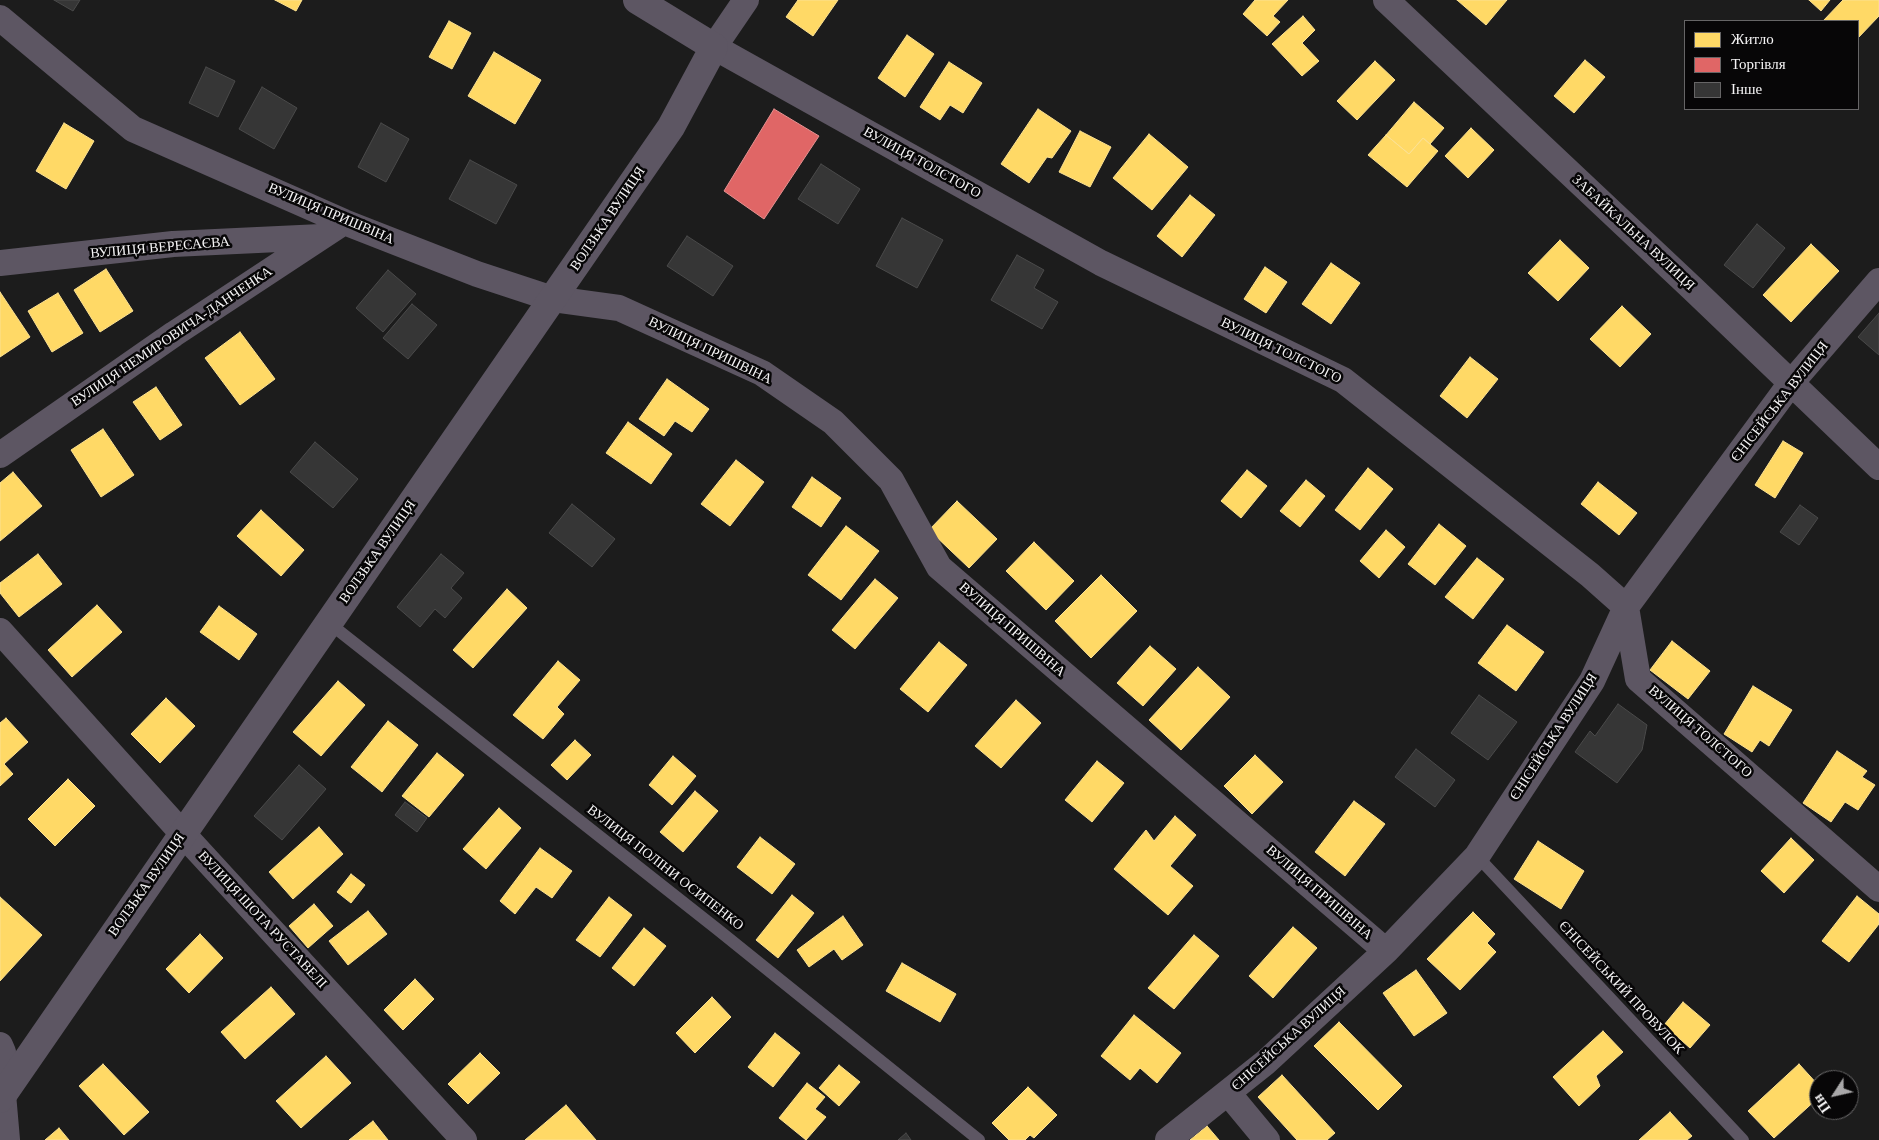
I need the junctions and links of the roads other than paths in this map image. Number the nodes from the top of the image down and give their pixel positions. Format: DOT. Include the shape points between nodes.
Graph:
graph roads {
  1 [pos="637,0"];
  2 [pos="746,0"];
  3 [pos="1386,0"];
  4 [pos="0,18"];
  5 [pos="714,47"];
  6 [pos="344,222"];
  7 [pos="321,237"];
  8 [pos="0,263"];
  9 [pos="1879,281"];
  10 [pos="553,299"];
  11 [pos="1791,383"];
  12 [pos="0,455"];
  13 [pos="1879,467"];
  14 [pos="1626,608"];
  15 [pos="329,623"];
  16 [pos="0,632"];
  17 [pos="183,834"];
  18 [pos="1477,856"];
  19 [pos="1879,889"];
  20 [pos="1386,951"];
  21 [pos="0,1046"];
  22 [pos="1228,1093"];
  23 [pos="2,1096"];
  24 [pos="6,1140"];
  25 [pos="464,1140"];
  26 [pos="978,1140"];
  27 [pos="1168,1140"];
  28 [pos="1267,1140"];
  29 [pos="1743,1140"];
  1 -- 5 [label="street, ВУЛИЦЯ ТОЛСТОГО"];
  2 -- 5 [label="street, ВОЛЗЬКА ВУЛИЦЯ"];
  3 -- 11 [label="street, ЗАБАЙКАЛЬНА ВУЛИЦЯ"];
  4 -- 6 [label="street, ВУЛИЦЯ ПРИШВІНА" via="133,129"];
  5 -- 10 [label="street, ВОЛЗЬКА ВУЛИЦЯ" via="671,127"];
  5 -- 14 [label="street, ВУЛИЦЯ ТОЛСТОГО" via="1101,263 1343,380"];
  6 -- 7 [label="street, ВУЛИЦЯ НЕМИРОВИЧА-ДАНЧЕНКА"];
  6 -- 10 [label="street, ВУЛИЦЯ ПРИШВІНА" via="477,274"];
  7 -- 8 [label="street, ВУЛИЦЯ ВЕРЕСАЄВА" via="173,244"];
  7 -- 12 [label="street, ВУЛИЦЯ НЕМИРОВИЧА-ДАНЧЕНКА"];
  9 -- 11 [label="street, ЄНІСЕЙСЬКА ВУЛИЦЯ"];
  10 -- 15 [label="street, ВОЛЗЬКА ВУЛИЦЯ"];
  10 -- 20 [label="street, ВУЛИЦЯ ПРИШВІНА" via="619,308 762,373 833,422 891,480 939,567"];
  11 -- 13 [label="street, ЗАБАЙКАЛЬНА ВУЛИЦЯ"];
  11 -- 14 [label="street, ЄНІСЕЙСЬКА ВУЛИЦЯ"];
  14 -- 18 [label="street, ЄНІСЕЙСЬКА ВУЛИЦЯ" via="1592,681"];
  14 -- 19 [label="street, ВУЛИЦЯ ТОЛСТОГО" via="1638,679"];
  15 -- 17 [label="street, ВОЛЗЬКА ВУЛИЦЯ"];
  15 -- 26 [label="lane, ВУЛИЦЯ ПОЛІНИ ОСИПЕНКО" via="718,929"];
  16 -- 17 [label="street, ВУЛИЦЯ ШОТА РУСТАВЕЛІ"];
  17 -- 23 [label="street, ВОЛЗЬКА ВУЛИЦЯ"];
  17 -- 25 [label="street, ВУЛИЦЯ ШОТА РУСТАВЕЛІ"];
  18 -- 20 [label="street, ЄНІСЕЙСЬКА ВУЛИЦЯ"];
  18 -- 29 [label="lane, ЄНІСЕЙСЬКИЙ ПРОВУЛОК"];
  20 -- 22 [label="street, ЄНІСЕЙСЬКА ВУЛИЦЯ"];
  21 -- 23 [label="street" via="3,1052"];
  22 -- 27 [label="street, ЄНІСЕЙСЬКА ВУЛИЦЯ"];
  22 -- 28 [label="street"];
  23 -- 24 [label="street"];
}
